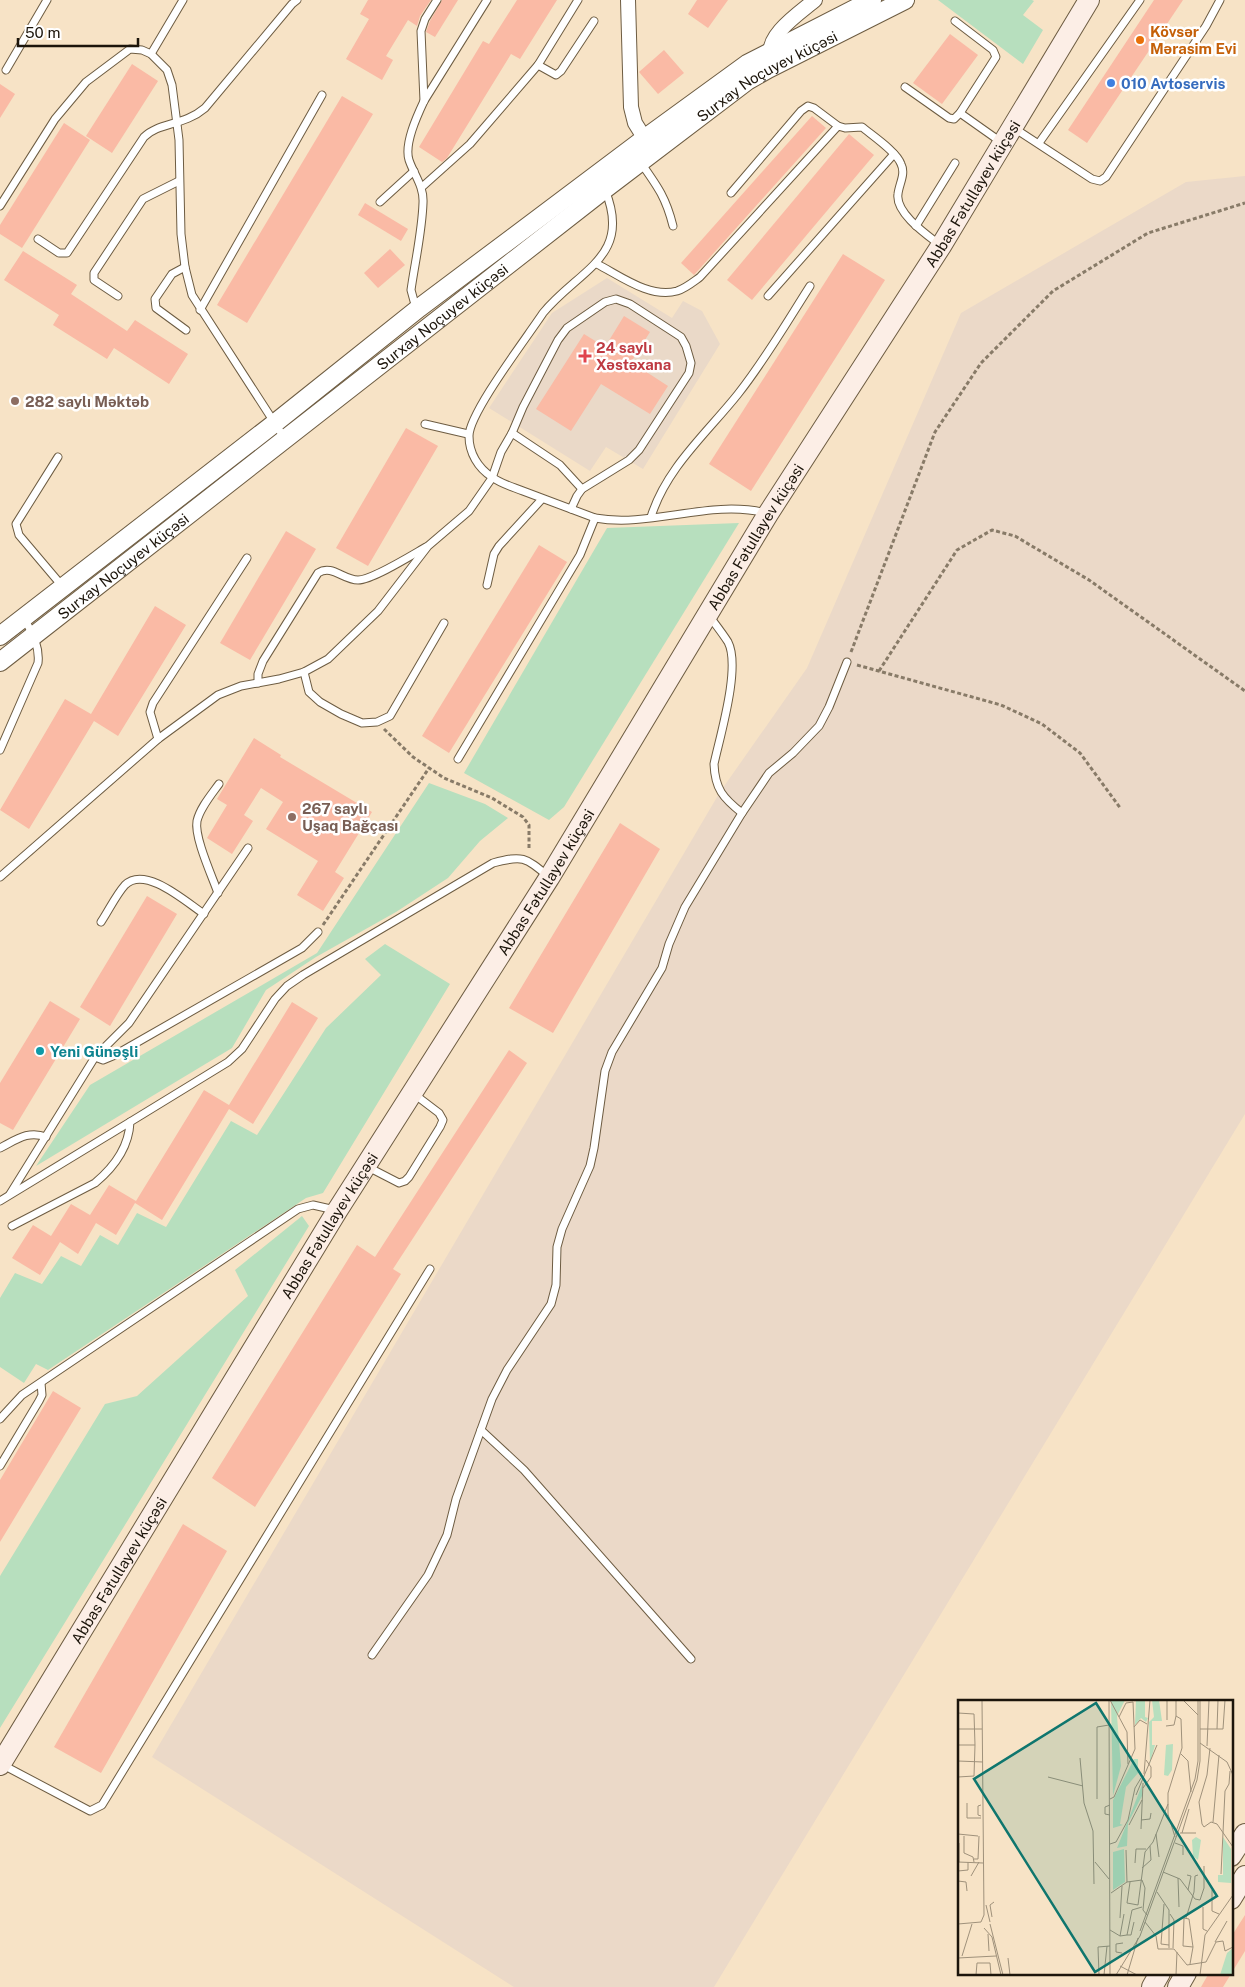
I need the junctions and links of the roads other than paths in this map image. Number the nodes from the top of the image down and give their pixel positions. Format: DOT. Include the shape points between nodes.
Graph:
graph roads {
  1 [pos="47,0"];
  2 [pos="183,0"];
  3 [pos="298,0"];
  4 [pos="437,0"];
  5 [pos="487,0"];
  6 [pos="578,0"];
  7 [pos="628,0"];
  8 [pos="815,0"];
  9 [pos="872,0"];
  10 [pos="905,0"];
  11 [pos="1089,0"];
  12 [pos="1140,0"];
  13 [pos="1220,0"];
  14 [pos="594,21"];
  15 [pos="955,21"];
  16 [pos="151,54"];
  17 [pos="772,58"];
  18 [pos="538,65"];
  19 [pos="6,70"];
  20 [pos="905,88"];
  21 [pos="322,95"];
  22 [pos="424,101"];
  23 [pos="960,114"];
  24 [pos="176,124"];
  25 [pos="838,126"];
  26 [pos="1008,136"];
  27 [pos="1039,143"];
  28 [pos="646,151"];
  29 [pos="894,154"];
  30 [pos="955,163"];
  31 [pos="414,172"];
  32 [pos="179,181"];
  33 [pos="601,182"];
  34 [pos="422,187"];
  35 [pos="731,193"];
  36 [pos="380,202"];
  37 [pos="0,206"];
  38 [pos="673,226"];
  39 [pos="916,226"];
  40 [pos="38,239"];
  41 [pos="941,246"];
  42 [pos="597,264"];
  43 [pos="185,267"];
  44 [pos="810,286"];
  45 [pos="118,296"];
  46 [pos="768,296"];
  47 [pos="419,308"];
  48 [pos="200,310"];
  49 [pos="186,330"];
  50 [pos="275,423"];
  51 [pos="425,424"];
  52 [pos="512,433"];
  53 [pos="468,434"];
  54 [pos="286,439"];
  55 [pos="58,457"];
  56 [pos="492,478"];
  57 [pos="582,489"];
  58 [pos="542,499"];
  59 [pos="570,509"];
  60 [pos="768,514"];
  61 [pos="651,517"];
  62 [pos="595,518"];
  63 [pos="428,546"];
  64 [pos="247,558"];
  65 [pos="487,585"];
  66 [pos="63,586"];
  67 [pos="708,614"];
  68 [pos="24,618"];
  69 [pos="444,623"];
  70 [pos="0,636"];
  71 [pos="34,636"];
  72 [pos="0,662"];
  73 [pos="847,662"];
  74 [pos="304,672"];
  75 [pos="258,683"];
  76 [pos="158,739"];
  77 [pos="0,750"];
  78 [pos="458,759"];
  79 [pos="218,784"];
  80 [pos="742,813"];
  81 [pos="248,848"];
  82 [pos="0,877"];
  83 [pos="549,878"];
  84 [pos="218,893"];
  85 [pos="204,914"];
  86 [pos="101,922"];
  87 [pos="318,932"];
  88 [pos="95,1057"];
  89 [pos="413,1093"];
  90 [pos="130,1122"];
  91 [pos="46,1137"];
  92 [pos="0,1148"];
  93 [pos="366,1166"];
  94 [pos="10,1194"];
  95 [pos="0,1201"];
  96 [pos="337,1211"];
  97 [pos="12,1226"];
  98 [pos="430,1269"];
  99 [pos="42,1383"];
  100 [pos="0,1419"];
  101 [pos="481,1430"];
  102 [pos="0,1466"];
  103 [pos="372,1655"];
  104 [pos="691,1658"];
  105 [pos="0,1764"];
  106 [pos="1242,1835"];
  107 [pos="1232,1854"];
  108 [pos="1245,1876"];
  109 [pos="1232,1897"];
  110 [pos="1159,1974"];
  111 [pos="1185,1974"];
  112 [pos="1152,1987"];
  113 [pos="1178,1987"];
  1 -- 19 [label="lane"];
  2 -- 16 [label="lane"];
  3 -- 24 [label="lane" via="205,108 195,117"];
  4 -- 22 [label="lane" via="421,31"];
  5 -- 22 [label="lane"];
  6 -- 18 [label="lane"];
  7 -- 28 [label="street" via="631,107"];
  8 -- 17 [label="street" via="772,42"];
  9 -- 17 [label="street, Surxay Noçuyev küçəsi"];
  10 -- 17 [label="street, Surxay Noçuyev küçəsi"];
  11 -- 26 [label="main road, Abbas Fətullayev küçəsi"];
  12 -- 27 [label="lane"];
  13 -- 27 [label="lane" via="1106,177 1100,181 1092,179"];
  14 -- 18 [label="lane" via="556,75"];
  15 -- 23 [label="lane" via="993,50 996,57"];
  16 -- 24 [label="lane" via="167,70"];
  16 -- 37 [label="lane" via="130,49 86,82 55,119"];
  17 -- 28 [label="street, Surxay Noçuyev küçəsi" via="747,81"];
  18 -- 34 [label="lane" via="470,144"];
  20 -- 23 [label="lane" via="949,118 954,119"];
  21 -- 48 [label="lane"];
  22 -- 31 [label="lane" via="409,144 408,158"];
  23 -- 26 [label="lane"];
  24 -- 32 [label="lane"];
  24 -- 40 [label="lane" via="151,130 144,137 67,253 59,253"];
  25 -- 29 [label="lane" via="862,127"];
  25 -- 35 [label="lane" via="808,106"];
  25 -- 42 [label="lane" via="700,277 686,287 675,291 649,290"];
  26 -- 27 [label="lane"];
  26 -- 41 [label="main road, Abbas Fətullayev küçəsi"];
  28 -- 33 [label="street, Surxay Noçuyev küçəsi"];
  28 -- 33 [label="street, Surxay Noçuyev küçəsi"];
  28 -- 38 [label="lane"];
  29 -- 39 [label="lane" via="901,163 903,175 898,202"];
  29 -- 46 [label="lane"];
  30 -- 39 [label="lane"];
  31 -- 34 [label="lane"];
  31 -- 36 [label="lane"];
  32 -- 43 [label="lane"];
  32 -- 45 [label="lane" via="143,199 94,273 94,280"];
  33 -- 42 [label="lane" via="614,220 613,233"];
  33 -- 47 [label="street, Surxay Noçuyev küçəsi"];
  33 -- 54 [label="street, Surxay Noçuyev küçəsi"];
  34 -- 47 [label="lane" via="423,203 411,290"];
  39 -- 41 [label="lane"];
  41 -- 60 [label="main road, Abbas Fətullayev küçəsi"];
  42 -- 53 [label="lane" via="543,313 487,395"];
  43 -- 48 [label="lane" via="192,295"];
  43 -- 49 [label="lane" via="172,274 154,300 156,308"];
  44 -- 61 [label="lane" via="758,368 670,475"];
  47 -- 50 [label="street, Surxay Noçuyev küçəsi"];
  48 -- 50 [label="lane"];
  50 -- 54 [label="lane"];
  50 -- 66 [label="street, Surxay Noçuyev küçəsi"];
  51 -- 53 [label="lane"];
  52 -- 56 [label="lane"];
  52 -- 57 [label="lane" via="560,465"];
  52 -- 57 [label="lane" via="558,340 567,328 605,302 616,299 630,304 681,337 691,363 689,373 647,440 629,460"];
  53 -- 56 [label="lane" via="470,450 477,463"];
  54 -- 71 [label="street, Surxay Noçuyev küçəsi"];
  55 -- 66 [label="lane" via="16,524 19,535"];
  56 -- 58 [label="lane"];
  56 -- 63 [label="lane" via="468,511"];
  57 -- 59 [label="lane"];
  58 -- 59 [label="lane"];
  58 -- 65 [label="lane" via="499,546"];
  59 -- 62 [label="lane"];
  60 -- 61 [label="lane" via="752,509 717,508"];
  60 -- 67 [label="main road, Abbas Fətullayev küçəsi"];
  61 -- 62 [label="lane"];
  62 -- 78 [label="lane" via="580,555"];
  63 -- 74 [label="lane" via="378,610 328,659"];
  63 -- 75 [label="lane" via="364,580 349,579 331,569 318,573 264,661"];
  64 -- 76 [label="lane" via="153,703 150,712"];
  66 -- 68 [label="street, Surxay Noçuyev küçəsi"];
  67 -- 80 [label="lane" via="728,643 733,659 714,764 715,776 720,792"];
  67 -- 83 [label="main road, Abbas Fətullayev küçəsi"];
  68 -- 70 [label="street, Surxay Noçuyev küçəsi"];
  68 -- 71 [label="lane"];
  69 -- 74 [label="lane" via="390,716 377,722 362,723 320,702 309,692"];
  71 -- 72 [label="street, Surxay Noçuyev küçəsi"];
  71 -- 77 [label="lane" via="38,663"];
  73 -- 80 [label="lane" via="819,726 769,772"];
  74 -- 75 [label="lane"];
  75 -- 76 [label="lane" via="218,695"];
  76 -- 82 [label="lane"];
  79 -- 84 [label="lane" via="201,811 196,832"];
  80 -- 101 [label="lane" via="685,906 656,979 612,1052 605,1071 590,1166 557,1247 556,1285 550,1304 507,1370"];
  81 -- 84 [label="lane"];
  83 -- 89 [label="main road, Abbas Fətullayev küçəsi"];
  83 -- 90 [label="lane" via="529,860 514,857 493,863 287,986 242,1049 228,1062"];
  84 -- 85 [label="lane"];
  85 -- 86 [label="lane" via="157,883 135,879 125,885"];
  85 -- 88 [label="lane" via="129,1023"];
  87 -- 88 [label="lane" via="302,948 115,1056 104,1060"];
  88 -- 91 [label="lane"];
  89 -- 93 [label="main road, Abbas Fətullayev küçəsi"];
  89 -- 93 [label="lane" via="439,1113 443,1120 409,1177 399,1183"];
  90 -- 94 [label="lane"];
  90 -- 97 [label="lane" via="130,1133 124,1147 105,1175"];
  91 -- 92 [label="lane" via="29,1134"];
  91 -- 94 [label="lane"];
  93 -- 96 [label="main road, Abbas Fətullayev küçəsi"];
  94 -- 95 [label="lane"];
  96 -- 99 [label="lane" via="313,1204 298,1209"];
  96 -- 105 [label="main road, Abbas Fətullayev küçəsi"];
  98 -- 105 [label="lane" via="102,1805 90,1811"];
  99 -- 100 [label="lane" via="22,1395"];
  99 -- 102 [label="lane" via="39,1401"];
  101 -- 103 [label="lane" via="456,1499 447,1535 428,1575"];
  101 -- 104 [label="lane" via="524,1470"];
  106 -- 107 [label="main road"];
  108 -- 109 [label="main road"];
  110 -- 112 [label="main road"];
  111 -- 113 [label="main road"];
}
